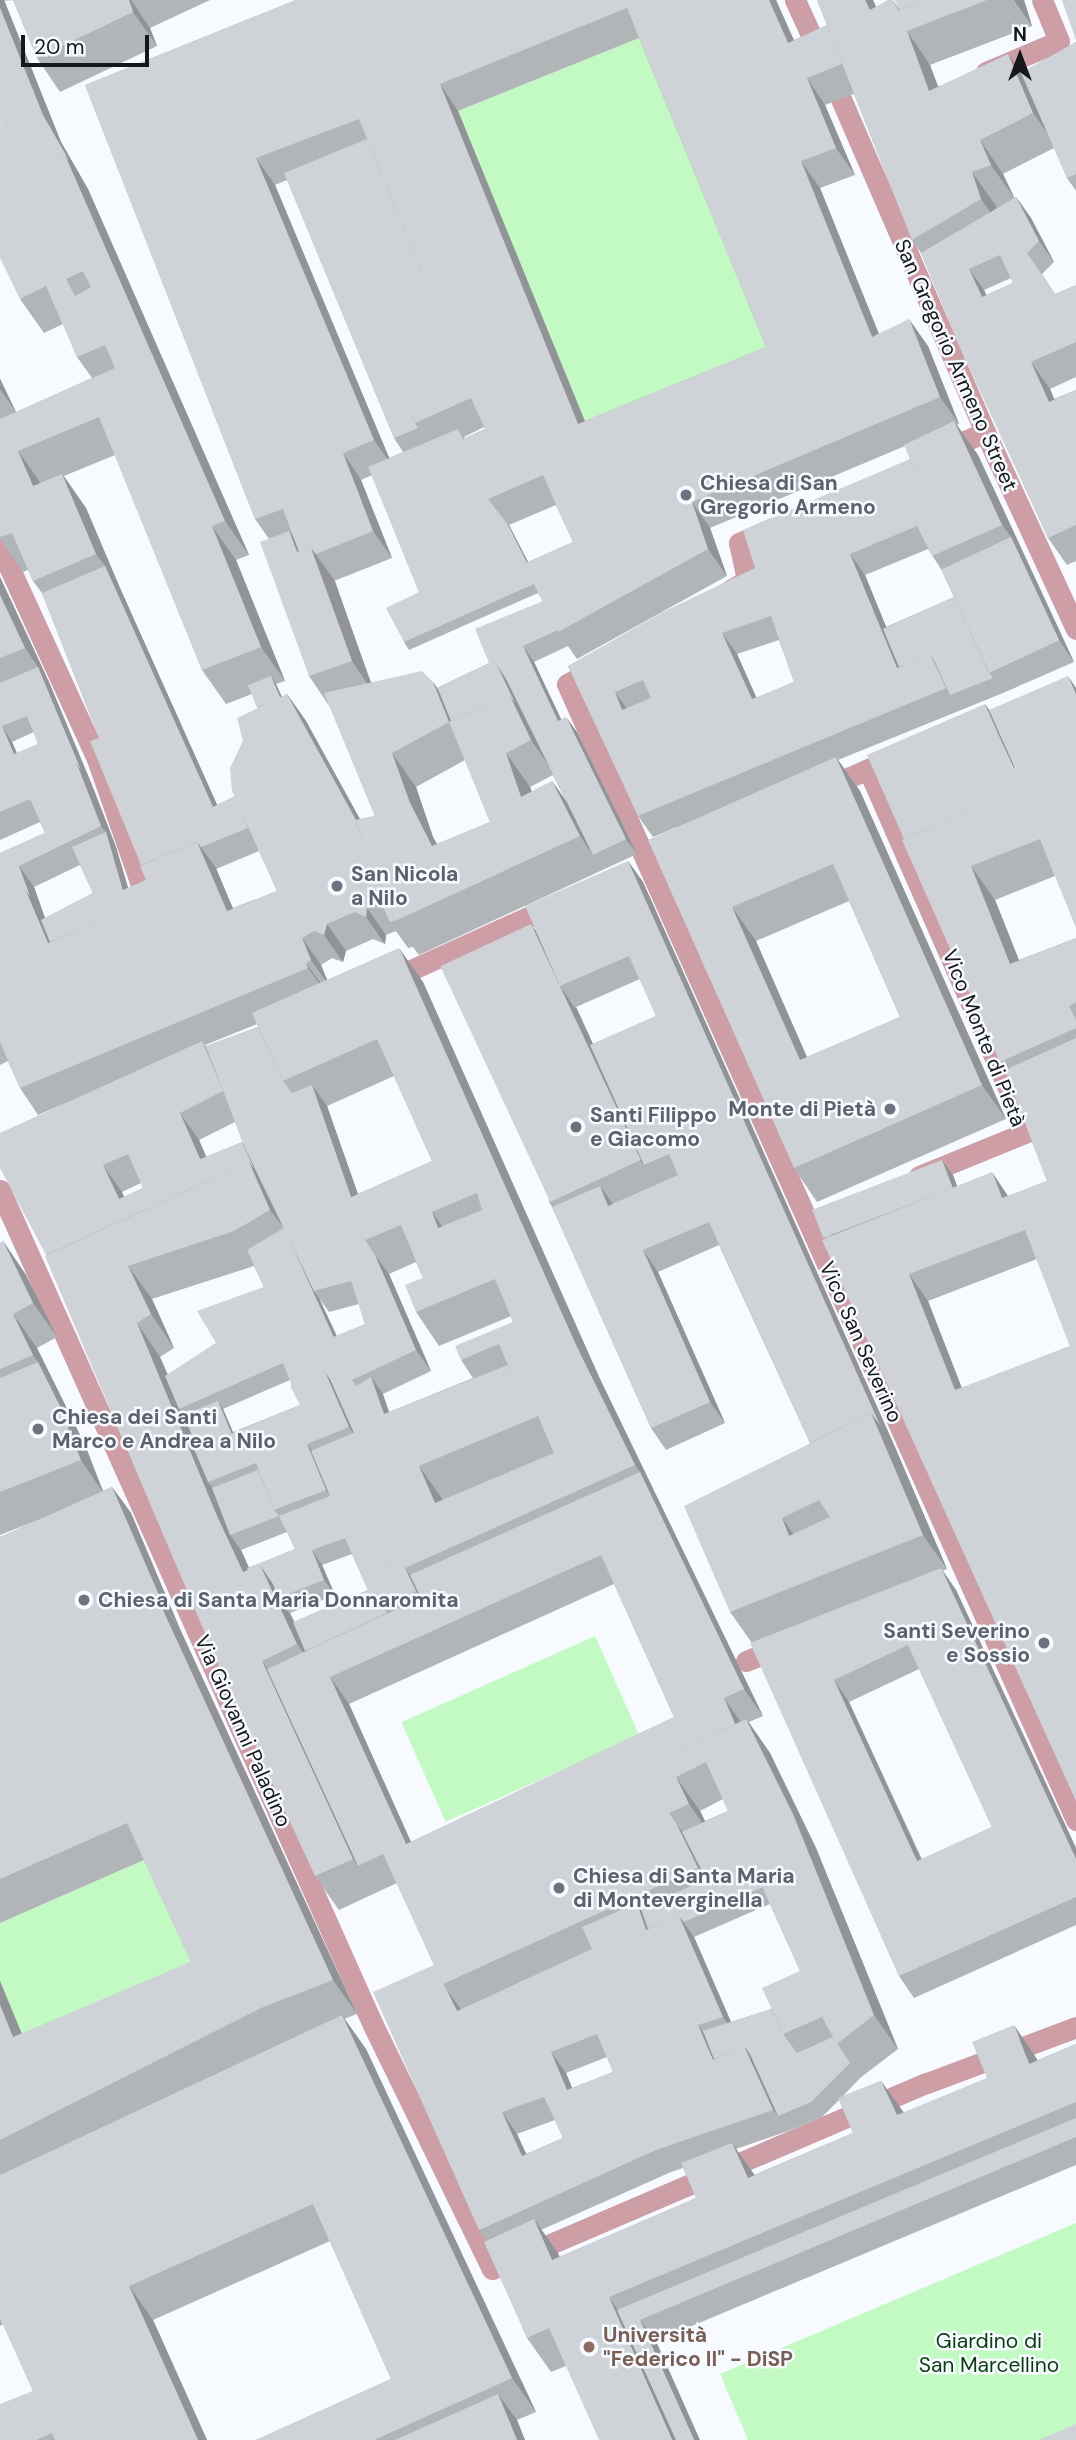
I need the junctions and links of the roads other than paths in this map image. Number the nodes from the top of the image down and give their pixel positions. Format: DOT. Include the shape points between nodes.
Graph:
graph roads {
  1 [pos="795,0"];
  2 [pos="1042,0"];
  3 [pos="823,61"];
  4 [pos="964,81"];
  5 [pos="841,99"];
  6 [pos="876,118"];
  7 [pos="852,128"];
  8 [pos="985,432"];
  9 [pos="923,460"];
  10 [pos="788,520"];
  11 [pos="0,547"];
  12 [pos="711,601"];
  13 [pos="1076,629"];
  14 [pos="615,656"];
  15 [pos="917,748"];
  16 [pos="868,769"];
  17 [pos="804,796"];
  18 [pos="672,853"];
  19 [pos="649,863"];
  20 [pos="625,873"];
  21 [pos="577,895"];
  22 [pos="151,913"];
  23 [pos="370,988"];
  24 [pos="898,1185"];
  25 [pos="0,1190"];
  26 [pos="834,1211"];
  27 [pos="808,1222"];
  28 [pos="798,1641"];
  29 [pos="746,1661"];
  30 [pos="1076,1820"];
  31 [pos="1076,2027"];
  1 -- 3 [label="street"];
  2 -- 4 [label="street" via="1059,41"];
  5 -- 7 [label="street, San Gregorio Armeno Street"];
  6 -- 7 [label="street"];
  7 -- 8 [label="street, San Gregorio Armeno Street"];
  8 -- 9 [label="street"];
  8 -- 13 [label="street, San Gregorio Armeno Street"];
  10 -- 12 [label="street" via="739,542 747,580"];
  11 -- 22 [label="street" via="97,759"];
  14 -- 19 [label="street, Vico San Severino" via="567,684"];
  15 -- 16 [label="street"];
  16 -- 17 [label="street"];
  16 -- 24 [label="street, Vico Monte di Pietà" via="1027,1132"];
  18 -- 19 [label="street"];
  19 -- 20 [label="street"];
  19 -- 27 [label="street, Vico San Severino"];
  21 -- 23 [label="street"];
  25 -- 31 [label="street, Via Giovanni Paladino" via="373,2025 492,2269 927,2083"];
  26 -- 27 [label="street"];
  27 -- 30 [label="street, Vico San Severino" via="958,1579"];
  28 -- 29 [label="street"];
}
